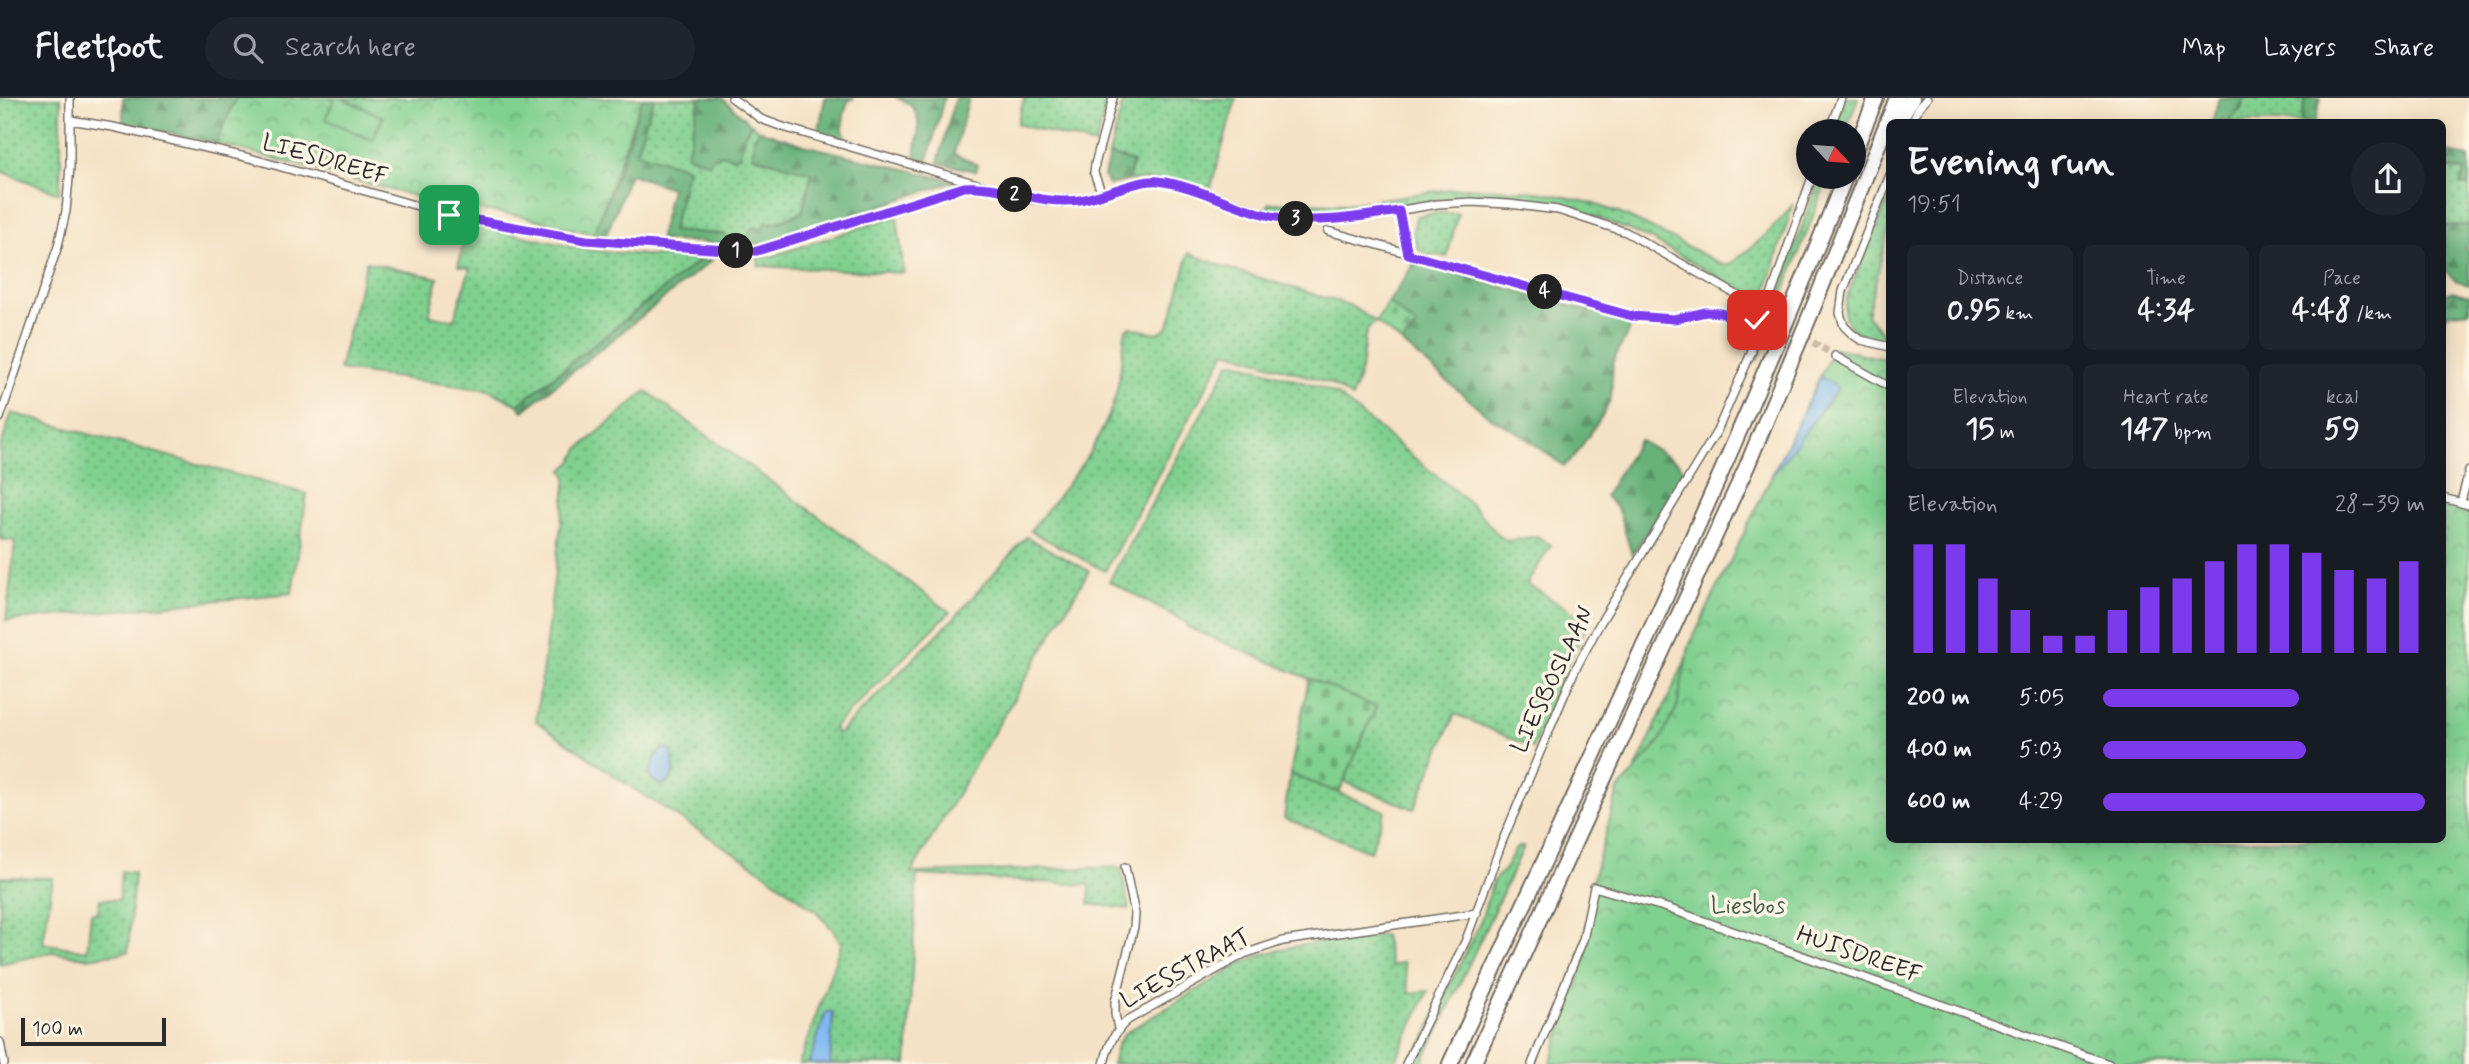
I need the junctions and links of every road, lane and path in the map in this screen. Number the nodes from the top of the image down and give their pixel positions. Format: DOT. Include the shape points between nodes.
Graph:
graph roads {
  1 [pos="70,98"];
  2 [pos="732,98"];
  3 [pos="1113,98"];
  4 [pos="1841,98"];
  5 [pos="1876,98"];
  6 [pos="1897,98"];
  7 [pos="1912,98"];
  8 [pos="1927,98"];
  9 [pos="1833,119"];
  10 [pos="1889,119"];
  11 [pos="1900,119"];
  12 [pos="1913,119"];
  13 [pos="70,120"];
  14 [pos="1866,123"];
  15 [pos="1886,126"];
  16 [pos="1886,148"];
  17 [pos="1886,185"];
  18 [pos="979,186"];
  19 [pos="1808,189"];
  20 [pos="1840,189"];
  21 [pos="1102,194"];
  22 [pos="1854,206"];
  23 [pos="1399,211"];
  24 [pos="1328,231"];
  25 [pos="1408,254"];
  26 [pos="1751,303"];
  27 [pos="1744,326"];
  28 [pos="1886,346"];
  29 [pos="1835,356"];
  30 [pos="1886,385"];
  31 [pos="0,418"];
  32 [pos="2469,471"];
  33 [pos="2446,499"];
  34 [pos="2465,504"];
  35 [pos="1125,867"];
  36 [pos="1477,913"];
  37 [pos="1118,1028"];
  38 [pos="0,1042"];
  39 [pos="4,1064"];
  40 [pos="1104,1064"];
  41 [pos="1406,1064"];
  42 [pos="1450,1064"];
  43 [pos="1473,1064"];
  44 [pos="1532,1064"];
  45 [pos="2109,1064"];
  1 -- 13 [label="street"];
  2 -- 18 [label="street" via="783,128"];
  3 -- 21 [label="street" via="1095,164"];
  4 -- 9 [label="street"];
  5 -- 14 [label="highway"];
  6 -- 10 [label="highway"];
  7 -- 11 [label="highway"];
  8 -- 12 [label="street"];
  13 -- 18 [label="street, LIESDREEF" via="250,158 449,215 586,240 727,251 757,251"];
  13 -- 31 [label="street" via="61,234"];
  15 -- 22 [label="highway"];
  16 -- 22 [label="highway"];
  17 -- 28 [label="street" via="1843,291 1840,313 1852,334"];
  18 -- 21 [label="street" via="1047,201"];
  19 -- 27 [label="street" via="1766,310"];
  20 -- 42 [label="highway" via="1723,471"];
  21 -- 23 [label="street" via="1154,180 1269,215 1298,219 1346,219"];
  22 -- 43 [label="highway" via="1747,466"];
  23 -- 25 [label="street"];
  23 -- 26 [label="street" via="1471,202 1558,210 1626,232"];
  24 -- 25 [label="street"];
  25 -- 27 [label="street" via="1632,316 1674,319 1721,313"];
  27 -- 36 [label="street, LIESBOSLAAN" via="1752,351 1748,365 1717,431 1574,672"];
  29 -- 30 [label="street"];
  32 -- 34 [label="street"];
  33 -- 34 [label="street"];
  35 -- 37 [label="street" via="1135,914 1115,1002"];
  36 -- 37 [label="street, LIESSTRAAT" via="1283,941 1244,954"];
  36 -- 41 [label="street, LIESBOSLAAN"];
  37 -- 40 [label="street, LIESSTRAAT"];
  38 -- 39 [label="street"];
  44 -- 45 [label="street, HUISDREEF" via="1583,940 1594,887 1667,908"];
}
